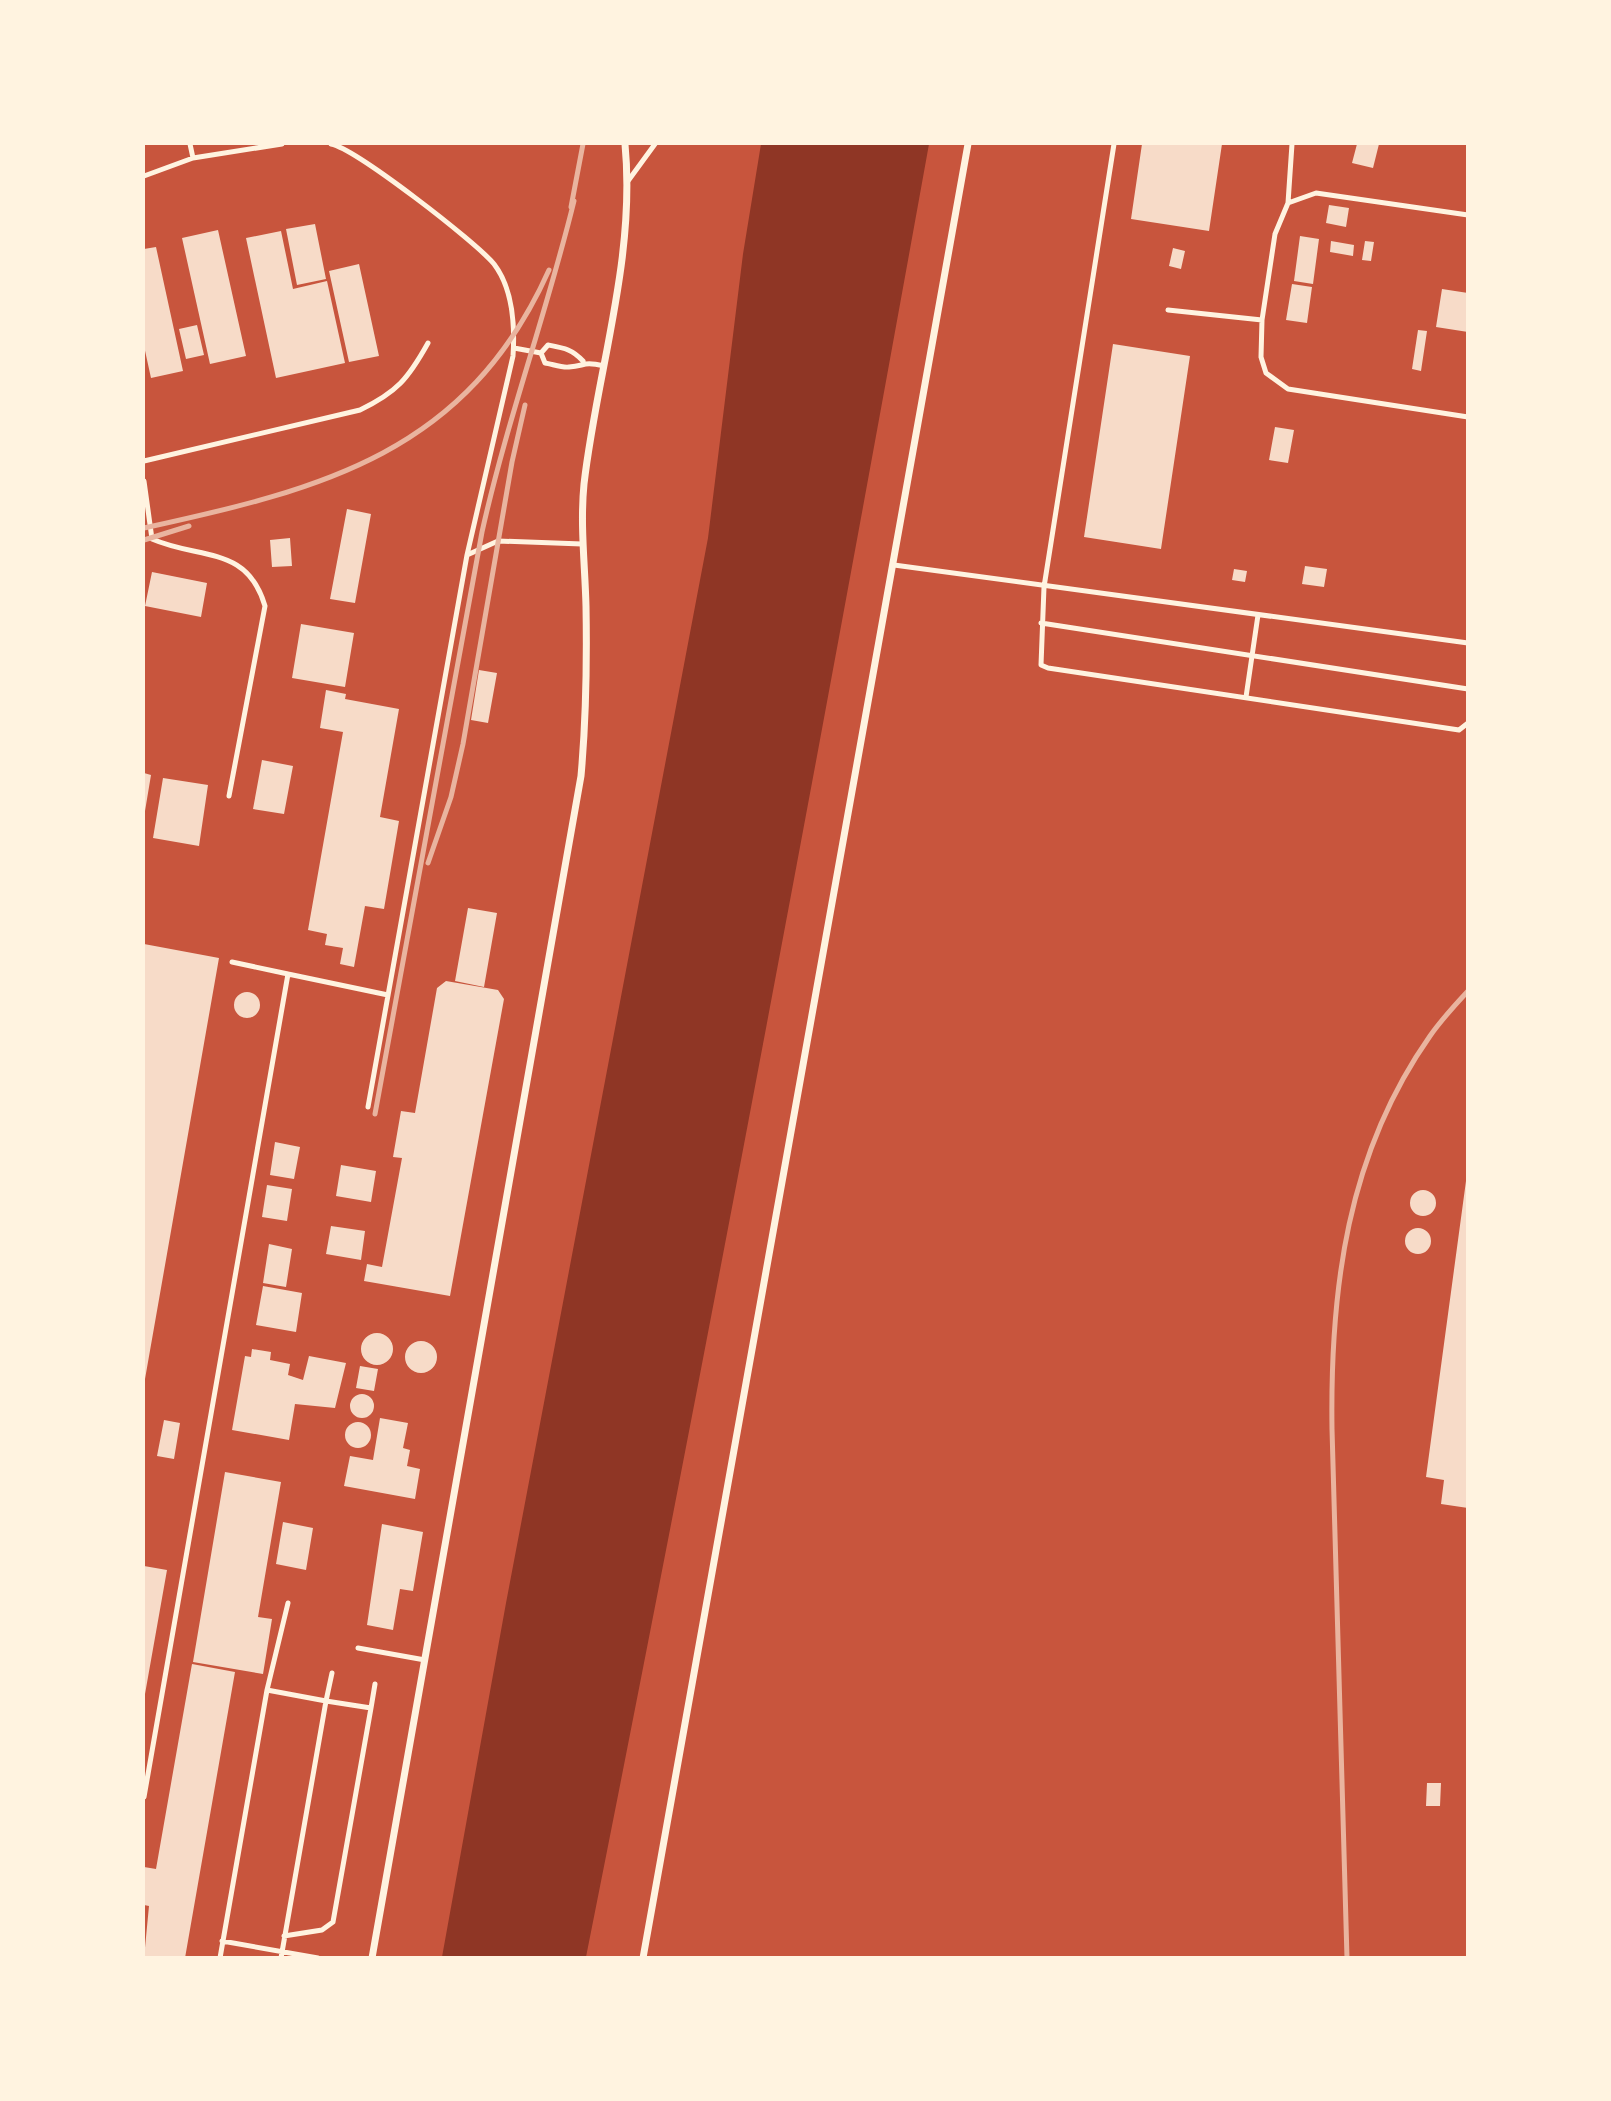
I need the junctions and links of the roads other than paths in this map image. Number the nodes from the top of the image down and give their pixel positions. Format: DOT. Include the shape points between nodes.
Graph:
graph roads {
  1 [pos="190,144"];
  2 [pos="282,144"];
  3 [pos="331,144"];
  4 [pos="625,144"];
  5 [pos="655,144"];
  6 [pos="968,144"];
  7 [pos="1114,144"];
  8 [pos="1292,144"];
  9 [pos="193,158"];
  10 [pos="144,176"];
  11 [pos="628,181"];
  12 [pos="1288,203"];
  13 [pos="1468,215"];
  14 [pos="1168,310"];
  15 [pos="1262,320"];
  16 [pos="428,343"];
  17 [pos="514,348"];
  18 [pos="541,353"];
  19 [pos="583,361"];
  20 [pos="604,366"];
  21 [pos="1468,417"];
  22 [pos="144,461"];
  23 [pos="144,481"];
  24 [pos="582,544"];
  25 [pos="467,555"];
  26 [pos="894,565"];
  27 [pos="1044,587"];
  28 [pos="1258,615"];
  29 [pos="1041,623"];
  30 [pos="1468,643"];
  31 [pos="1252,654"];
  32 [pos="1468,689"];
  33 [pos="1245,697"];
  34 [pos="1468,723"];
  35 [pos="229,796"];
  36 [pos="232,962"];
  37 [pos="288,974"];
  38 [pos="388,995"];
  39 [pos="368,1107"];
  40 [pos="288,1603"];
  41 [pos="358,1648"];
  42 [pos="425,1660"];
  43 [pos="332,1673"];
  44 [pos="375,1684"];
  45 [pos="267,1690"];
  46 [pos="327,1701"];
  47 [pos="371,1708"];
  48 [pos="144,1797"];
  49 [pos="285,1936"];
  50 [pos="222,1941"];
  51 [pos="281,1955"];
  52 [pos="219,1958"];
  53 [pos="318,1958"];
  54 [pos="372,1958"];
  55 [pos="643,1958"];
  1 -- 9 [label="lane"];
  2 -- 9 [label="lane"];
  3 -- 17 [label="lane" via="360,157 494,264 507,289"];
  4 -- 11 [label="street"];
  5 -- 11 [label="lane"];
  6 -- 26 [label="street"];
  7 -- 27 [label="lane"];
  8 -- 12 [label="lane"];
  9 -- 10 [label="lane"];
  11 -- 20 [label="street" via="626,235"];
  12 -- 13 [label="lane" via="1316,193"];
  12 -- 15 [label="lane" via="1275,234"];
  14 -- 15 [label="lane"];
  15 -- 21 [label="lane" via="1261,357 1266,373 1288,389"];
  16 -- 22 [label="lane" via="402,385 360,410"];
  17 -- 18 [label="lane"];
  17 -- 25 [label="lane"];
  18 -- 19 [label="lane" via="545,363 569,367"];
  18 -- 19 [label="lane" via="548,345 558,346 572,349"];
  19 -- 20 [label="lane"];
  20 -- 24 [label="street" via="584,487"];
  23 -- 35 [label="lane" via="152,538 244,567 259,585 265,606"];
  24 -- 25 [label="lane" via="498,541"];
  24 -- 42 [label="street" via="586,606 581,776"];
  25 -- 38 [label="lane"];
  26 -- 27 [label="lane"];
  26 -- 55 [label="street"];
  27 -- 28 [label="lane"];
  27 -- 29 [label="lane"];
  28 -- 30 [label="lane"];
  28 -- 31 [label="lane"];
  29 -- 31 [label="lane"];
  29 -- 33 [label="lane" via="1039,661 1048,668"];
  31 -- 32 [label="lane"];
  31 -- 33 [label="lane"];
  33 -- 34 [label="lane" via="1459,730"];
  36 -- 37 [label="lane"];
  37 -- 38 [label="lane"];
  37 -- 48 [label="lane"];
  38 -- 39 [label="lane"];
  40 -- 45 [label="lane"];
  41 -- 42 [label="lane"];
  42 -- 54 [label="street"];
  43 -- 46 [label="lane"];
  44 -- 47 [label="lane"];
  45 -- 46 [label="lane"];
  45 -- 50 [label="lane"];
  46 -- 47 [label="lane"];
  46 -- 49 [label="lane"];
  47 -- 49 [label="lane" via="333,1922 322,1930"];
  49 -- 51 [label="lane"];
  50 -- 51 [label="lane"];
  50 -- 52 [label="lane"];
  51 -- 53 [label="lane"];
}
